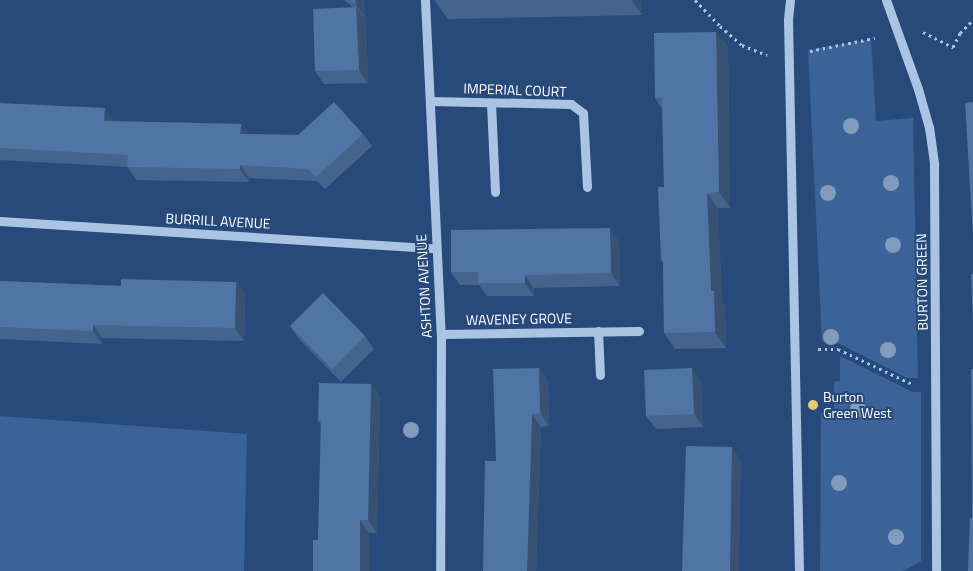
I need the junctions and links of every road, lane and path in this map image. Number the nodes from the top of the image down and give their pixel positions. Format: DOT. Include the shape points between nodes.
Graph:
graph roads {
  1 [pos="424,0"];
  2 [pos="696,0"];
  3 [pos="790,0"];
  4 [pos="886,0"];
  5 [pos="973,20"];
  6 [pos="898,33"];
  7 [pos="788,55"];
  8 [pos="430,101"];
  9 [pos="491,103"];
  10 [pos="587,187"];
  11 [pos="495,192"];
  12 [pos="0,221"];
  13 [pos="435,248"];
  14 [pos="598,331"];
  15 [pos="639,331"];
  16 [pos="441,334"];
  17 [pos="796,349"];
  18 [pos="600,375"];
  19 [pos="937,384"];
  20 [pos="440,571"];
  21 [pos="799,571"];
  22 [pos="936,571"];
  1 -- 8 [label="street, ASHTON AVENUE"];
  2 -- 7 [label="path" via="742,45 762,55"];
  3 -- 7 [label="street"];
  4 -- 6 [label="street, BURTON GREEN"];
  5 -- 6 [label="path" via="953,46 920,30"];
  6 -- 7 [label="path"];
  6 -- 19 [label="street, BURTON GREEN" via="929,127 934,164"];
  7 -- 17 [label="street"];
  8 -- 9 [label="street, IMPERIAL COURT"];
  8 -- 13 [label="street, ASHTON AVENUE"];
  9 -- 10 [label="street, IMPERIAL COURT" via="571,104 583,114"];
  9 -- 11 [label="street"];
  12 -- 13 [label="street, BURRILL AVENUE"];
  13 -- 16 [label="street, ASHTON AVENUE"];
  14 -- 15 [label="street, WAVENEY GROVE"];
  14 -- 16 [label="street, WAVENEY GROVE"];
  14 -- 18 [label="street"];
  16 -- 20 [label="street, ASHTON AVENUE"];
  17 -- 19 [label="path" via="838,350 913,385"];
  17 -- 21 [label="street"];
  19 -- 22 [label="street, BURTON GREEN"];
}
